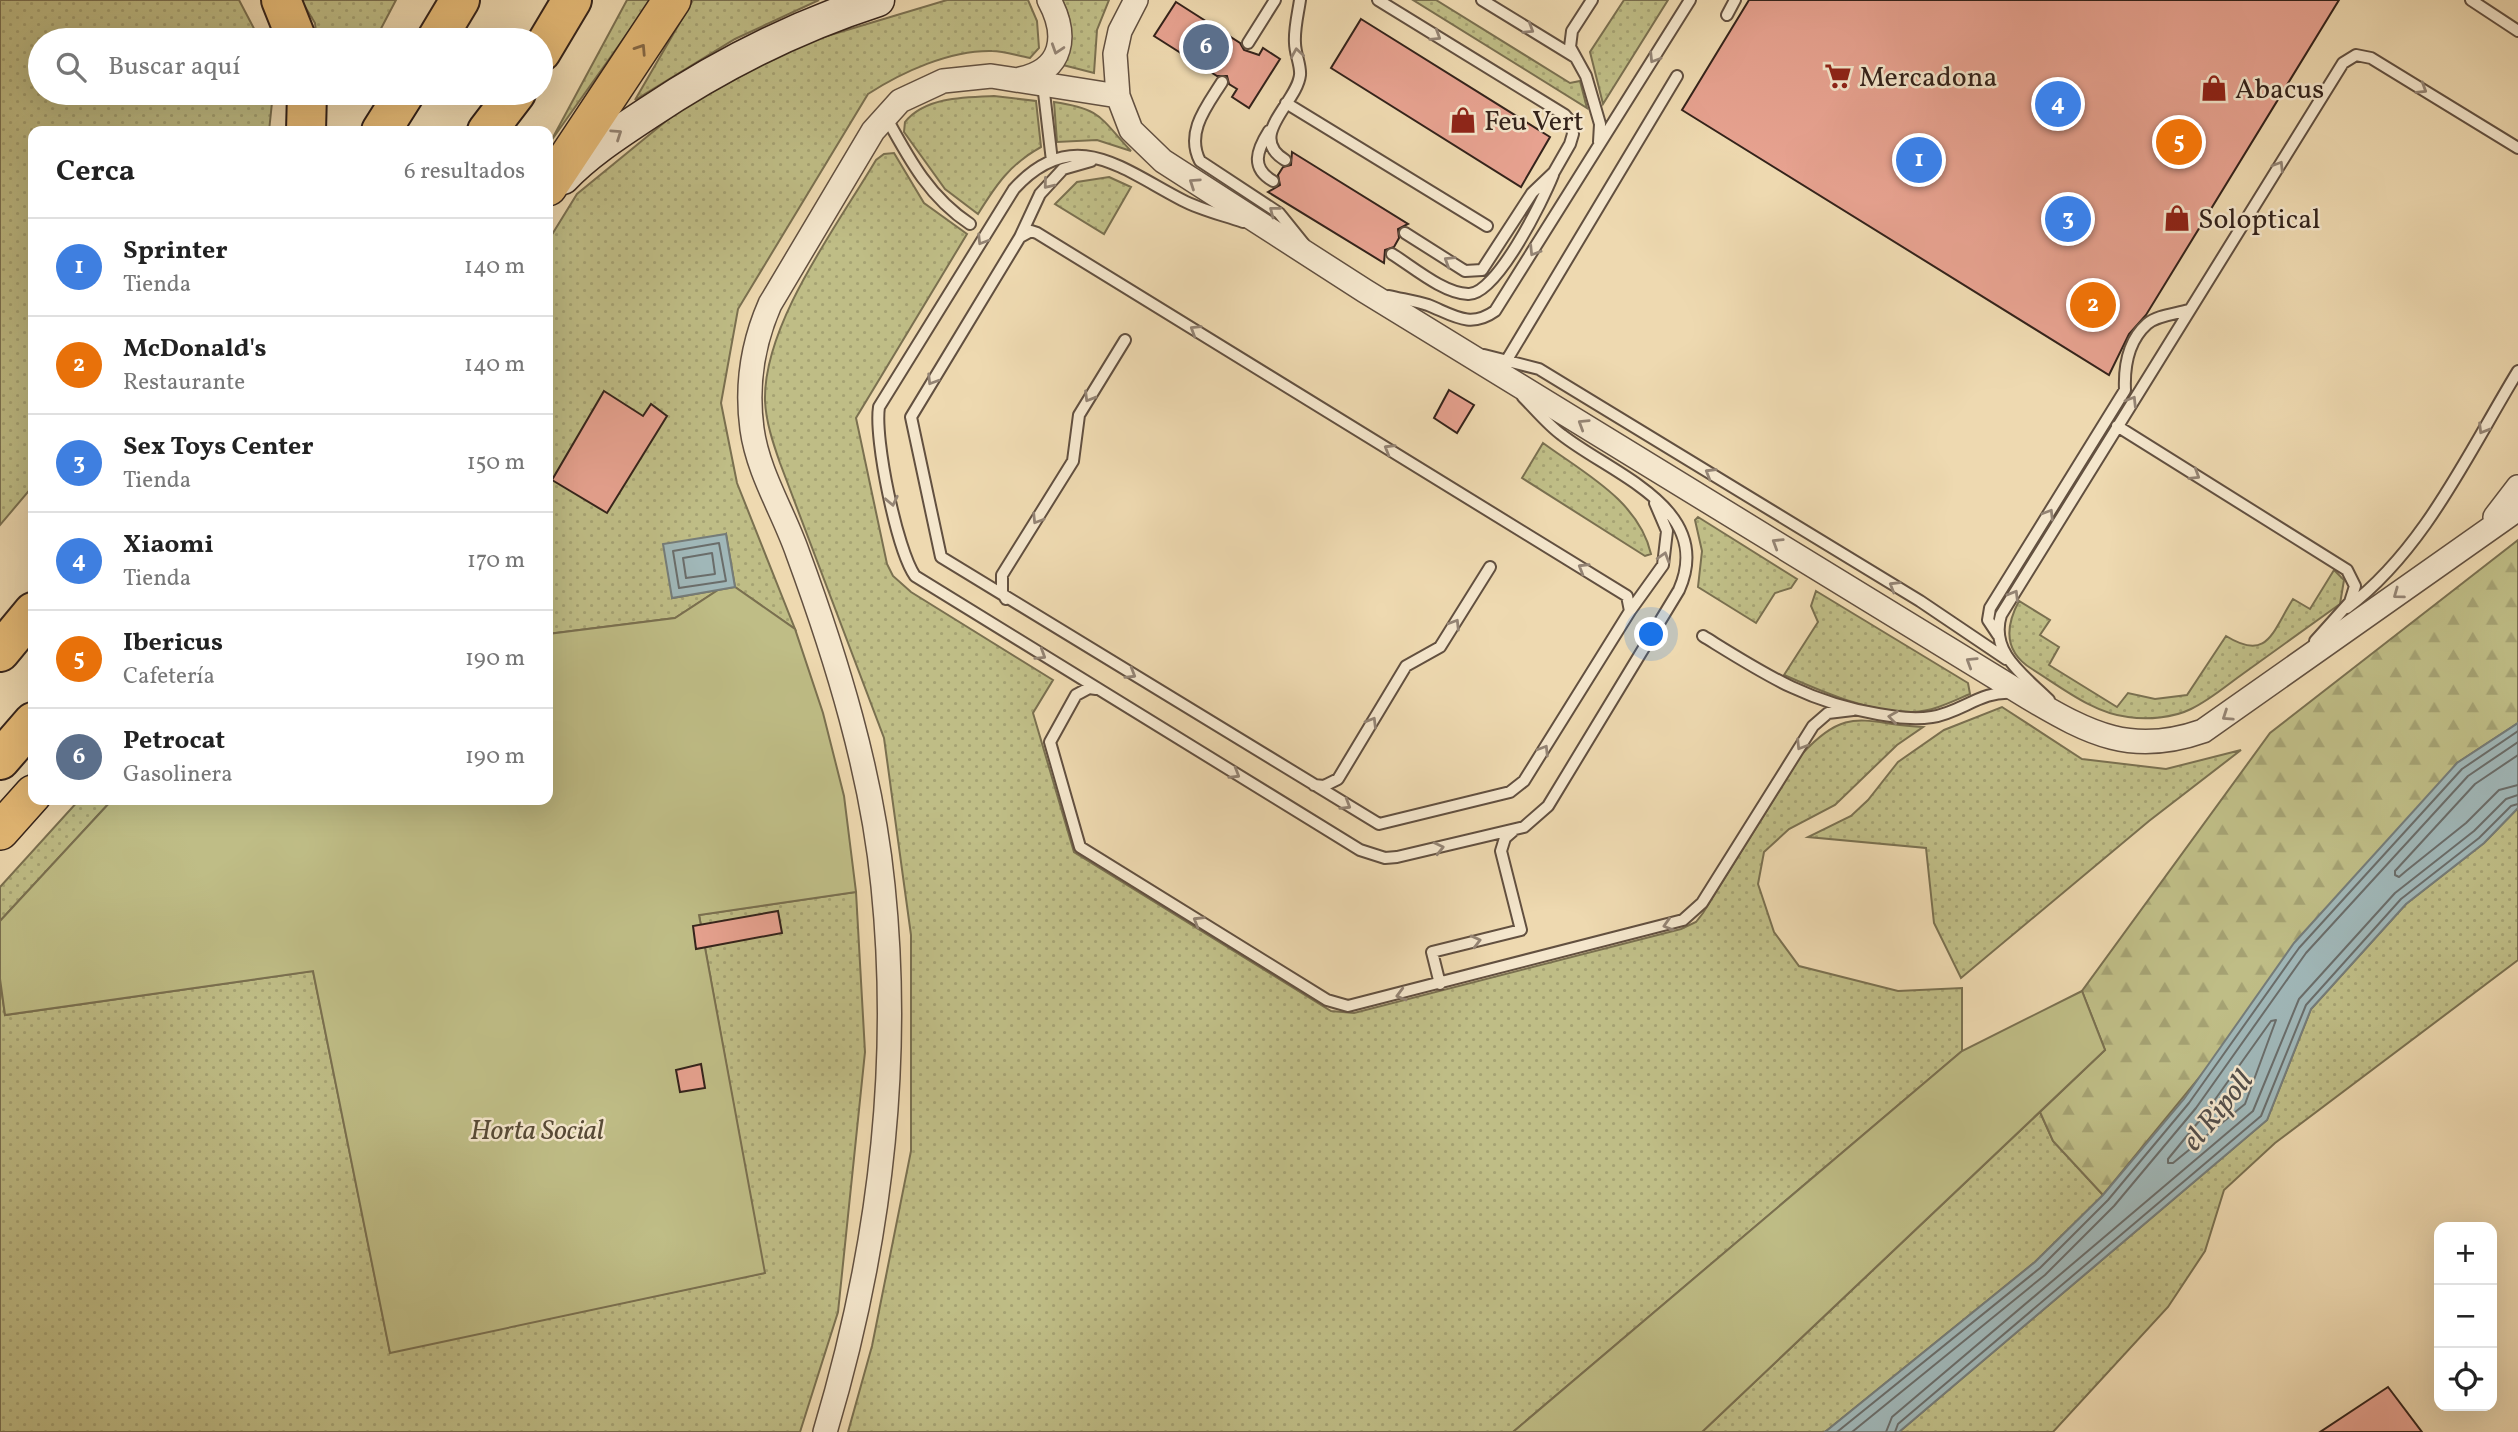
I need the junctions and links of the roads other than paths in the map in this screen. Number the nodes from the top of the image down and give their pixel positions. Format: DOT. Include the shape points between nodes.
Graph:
graph roads {
  1 [pos="281,0"];
  2 [pos="431,0"];
  3 [pos="460,0"];
  4 [pos="543,0"];
  5 [pos="572,0"];
  6 [pos="672,0"];
  7 [pos="878,0"];
  8 [pos="1049,0"];
  9 [pos="1136,0"];
  10 [pos="1275,0"];
  11 [pos="1300,0"];
  12 [pos="1378,0"];
  13 [pos="1482,0"];
  14 [pos="1592,0"];
  15 [pos="1690,0"];
  16 [pos="1735,0"];
  17 [pos="2471,0"];
  18 [pos="1727,15"];
  19 [pos="292,28"];
  20 [pos="416,28"];
  21 [pos="443,28"];
  22 [pos="525,28"];
  23 [pos="2518,31"];
  24 [pos="553,32"];
  25 [pos="1248,43"];
  26 [pos="1576,58"];
  27 [pos="1677,76"];
  28 [pos="1020,79"];
  29 [pos="1222,82"];
  30 [pos="1044,83"];
  31 [pos="1118,96"];
  32 [pos="1286,103"];
  33 [pos="307,105"];
  34 [pos="378,105"];
  35 [pos="397,105"];
  36 [pos="476,105"];
  37 [pos="507,105"];
  38 [pos="885,114"];
  39 [pos="1274,123"];
  40 [pos="306,126"];
  41 [pos="367,126"];
  42 [pos="384,126"];
  43 [pos="463,126"];
  44 [pos="490,126"];
  45 [pos="2518,148"];
  46 [pos="1596,150"];
  47 [pos="1285,160"];
  48 [pos="1052,161"];
  49 [pos="1131,169"];
  50 [pos="1554,172"];
  51 [pos="553,179"];
  52 [pos="1273,181"];
  53 [pos="553,190"];
  54 [pos="970,224"];
  55 [pos="1487,226"];
  56 [pos="1272,233"];
  57 [pos="1405,233"];
  58 [pos="1020,237"];
  59 [pos="1392,254"];
  60 [pos="1319,262"];
  61 [pos="1365,291"];
  62 [pos="2189,310"];
  63 [pos="1125,340"];
  64 [pos="1502,367"];
  65 [pos="2518,371"];
  66 [pos="2117,426"];
  67 [pos="2518,487"];
  68 [pos="1648,494"];
  69 [pos="2518,509"];
  70 [pos="2454,555"];
  71 [pos="1490,567"];
  72 [pos="1006,598"];
  73 [pos="1630,611"];
  74 [pos="2340,614"];
  75 [pos="28,618"];
  76 [pos="1998,635"];
  77 [pos="1703,636"];
  78 [pos="0,652"];
  79 [pos="2011,662"];
  80 [pos="2283,677"];
  81 [pos="1099,690"];
  82 [pos="2029,698"];
  83 [pos="1853,710"];
  84 [pos="2076,726"];
  85 [pos="28,728"];
  86 [pos="0,760"];
  87 [pos="1314,785"];
  88 [pos="28,800"];
  89 [pos="1515,830"];
  90 [pos="0,831"];
  91 [pos="1440,984"];
  92 [pos="825,1432"];
  1 -- 19 [label="highway"];
  2 -- 20 [label="highway"];
  3 -- 21 [label="highway"];
  4 -- 22 [label="highway"];
  5 -- 24 [label="highway"];
  51 -- 6 [label="main road, one-way"];
  53 -- 7 [label="street, one-way" via="595,149 702,77 788,32"];
  8 -- 28 [label="street, one-way" via="1060,29 1057,54 1042,73"];
  9 -- 31 [label="street" via="1115,54"];
  10 -- 25 [label="lane"];
  32 -- 11 [label="lane, one-way" via="1299,78 1294,38"];
  12 -- 50 [label="lane, one-way" via="1565,115 1573,134"];
  13 -- 26 [label="lane, one-way"];
  14 -- 26 [label="lane" via="1570,38"];
  15 -- 46 [label="lane, one-way"];
  16 -- 18 [label="lane"];
  17 -- 23 [label="lane"];
  26 -- 46 [label="lane" via="1600,124"];
  27 -- 64 [label="lane"];
  28 -- 30 [label="street"];
  28 -- 38 [label="street" via="943,81 900,101"];
  60 -- 29 [label="lane, one-way" via="1279,213 1200,161 1194,141 1196,128"];
  30 -- 31 [label="street"];
  30 -- 48 [label="lane"];
  56 -- 31 [label="street, one-way" via="1146,146 1131,130"];
  32 -- 39 [label="lane"];
  32 -- 55 [label="lane"];
  33 -- 40 [label="highway"];
  34 -- 41 [label="highway"];
  35 -- 42 [label="highway"];
  36 -- 43 [label="highway"];
  37 -- 44 [label="highway"];
  38 -- 54 [label="lane" via="929,189"];
  38 -- 92 [label="street" via="759,328 749,394 752,432 761,463 798,553 855,738 883,886 889,977 886,1126 873,1237"];
  39 -- 47 [label="lane" via="1271,146"];
  39 -- 52 [label="lane" via="1260,145 1257,163 1260,172"];
  62 -- 45 [label="lane, one-way" via="2349,57 2371,58"];
  46 -- 61 [label="lane, one-way" via="1502,302 1488,316 1459,319 1428,306"];
  48 -- 49 [label="lane" via="1089,156"];
  48 -- 81 [label="lane, one-way" via="1027,174 1014,189 884,396 877,435 904,554 915,576"];
  49 -- 56 [label="lane" via="1184,201"];
  49 -- 58 [label="lane, one-way" via="1097,161 1063,169 1040,194"];
  50 -- 57 [label="lane, one-way" via="1532,192 1482,271 1465,271"];
  50 -- 59 [label="lane" via="1543,199 1494,279 1481,291 1467,295 1450,289"];
  56 -- 60 [label="street"];
  58 -- 72 [label="lane, one-way" via="911,417 941,557"];
  73 -- 58 [label="lane, one-way" via="1628,596 1100,271 1037,233"];
  60 -- 61 [label="street"];
  61 -- 64 [label="street" via="1459,348"];
  66 -- 62 [label="lane, one-way"];
  76 -- 62 [label="lane, one-way" via="1988,621 1990,608 2125,390 2127,355 2146,325"];
  63 -- 72 [label="lane, one-way" via="1079,415 1073,461 1002,575 1000,584"];
  64 -- 68 [label="lane" via="1560,434"];
  79 -- 64 [label="lane, one-way" via="1920,601 1539,369"];
  82 -- 64 [label="street, one-way"];
  65 -- 74 [label="lane, one-way" via="2416,539 2372,589"];
  66 -- 74 [label="lane, one-way" via="2347,570 2355,586"];
  76 -- 66 [label="lane, one-way" via="2001,615"];
  67 -- 70 [label="street" via="2488,525"];
  73 -- 68 [label="lane, one-way" via="1654,579 1666,553 1665,522"];
  68 -- 89 [label="lane" via="1681,526 1687,552 1683,580 1548,806"];
  69 -- 70 [label="street"];
  70 -- 80 [label="street, one-way"];
  87 -- 71 [label="lane, one-way" via="1338,779 1406,666 1440,647"];
  72 -- 87 [label="lane, one-way"];
  87 -- 73 [label="lane, one-way" via="1379,824 1518,788"];
  74 -- 80 [label="lane"];
  75 -- 78 [label="highway"];
  76 -- 79 [label="lane"];
  77 -- 83 [label="lane" via="1789,689"];
  79 -- 84 [label="lane"];
  80 -- 84 [label="street, one-way" via="2221,721 2183,738 2120,740"];
  81 -- 89 [label="lane, one-way" via="1371,855 1397,858"];
  91 -- 81 [label="lane, one-way" via="1359,1005 1337,1005 1080,846 1051,742 1080,691"];
  82 -- 83 [label="lane, one-way" via="1995,693 1945,714 1915,719"];
  82 -- 84 [label="street"];
  83 -- 91 [label="lane, one-way" via="1828,713 1813,726 1702,903 1683,920"];
  85 -- 86 [label="highway"];
  88 -- 90 [label="main road"];
  91 -- 89 [label="lane, one-way" via="1432,952 1521,930 1502,844"];
}
